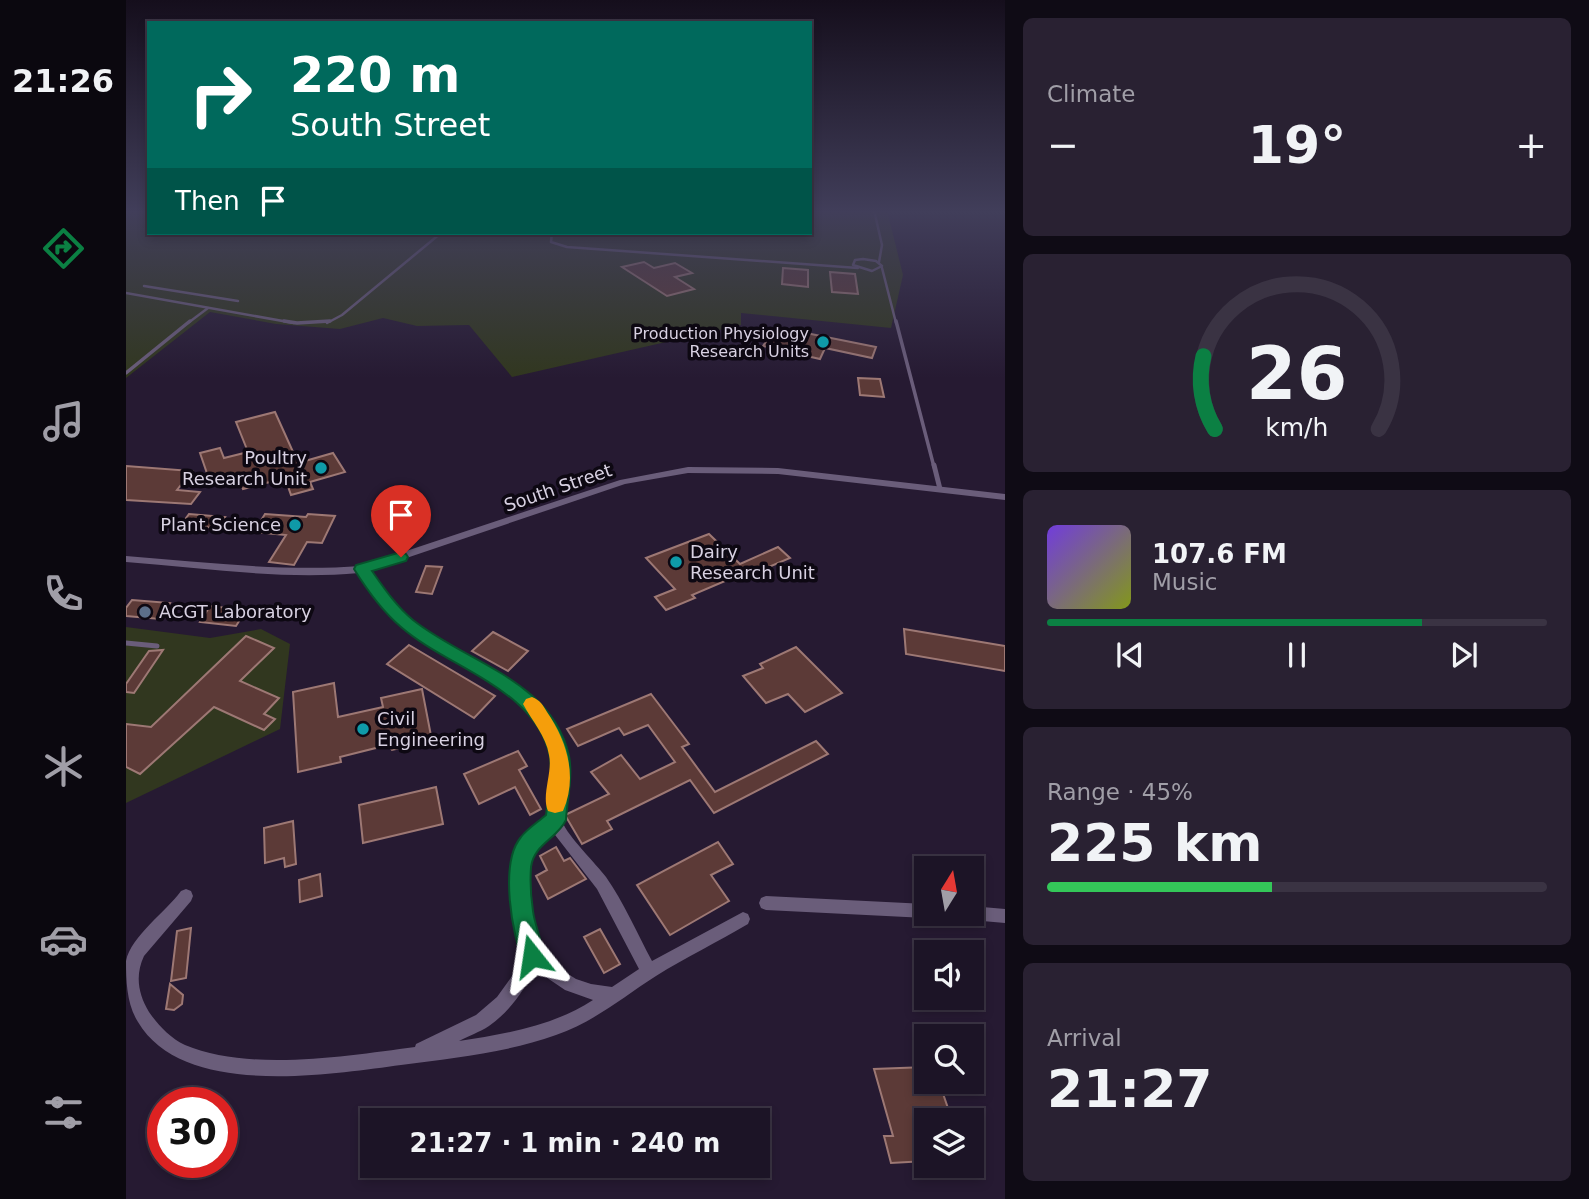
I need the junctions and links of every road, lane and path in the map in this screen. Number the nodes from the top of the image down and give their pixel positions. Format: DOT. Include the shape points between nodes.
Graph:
graph roads {
  1 [pos="401,266"];
  2 [pos="844,266"];
  3 [pos="855,266"];
  4 [pos="858,268"];
  5 [pos="882,268"];
  6 [pos="867,270"];
  7 [pos="886,281"];
  8 [pos="144,286"];
  9 [pos="126,293"];
  10 [pos="238,301"];
  11 [pos="208,308"];
  12 [pos="126,373"];
  13 [pos="940,489"];
  14 [pos="1004,497"];
  15 [pos="126,559"];
  16 [pos="362,569"];
  17 [pos="126,643"];
  18 [pos="157,646"];
  19 [pos="556,820"];
  20 [pos="186,896"];
  21 [pos="766,902"];
  22 [pos="914,910"];
  23 [pos="984,914"];
  24 [pos="1004,916"];
  25 [pos="743,919"];
  26 [pos="532,956"];
  27 [pos="649,971"];
  28 [pos="617,995"];
  29 [pos="131,1002"];
  30 [pos="411,1055"];
  1 -- 11 [label="lane" via="331,321 297,323"];
  2 -- 4 [label="lane"];
  3 -- 4 [label="lane"];
  4 -- 6 [label="lane"];
  5 -- 6 [label="lane"];
  5 -- 7 [label="lane"];
  6 -- 7 [label="lane"];
  7 -- 13 [label="lane"];
  8 -- 10 [label="lane"];
  9 -- 11 [label="lane"];
  11 -- 12 [label="lane"];
  13 -- 14 [label="street, South Street"];
  13 -- 16 [label="street, South Street" via="778,471 688,470 623,482"];
  15 -- 16 [label="street, South Street" via="296,572"];
  16 -- 19 [label="street" via="407,623 533,705 559,754"];
  17 -- 18 [label="lane"];
  19 -- 26 [label="street" via="527,845 521,867 522,912"];
  19 -- 27 [label="street" via="563,837 602,884"];
  20 -- 29 [label="street" via="134,959"];
  21 -- 22 [label="street"];
  23 -- 24 [label="street"];
  25 -- 27 [label="street"];
  26 -- 28 [label="street" via="572,987"];
  26 -- 30 [label="street" via="515,988 482,1021"];
  27 -- 28 [label="street"];
  28 -- 30 [label="street" via="562,1025 530,1035 483,1047"];
  29 -- 30 [label="street" via="171,1046 184,1054 232,1065 343,1065"];
}
